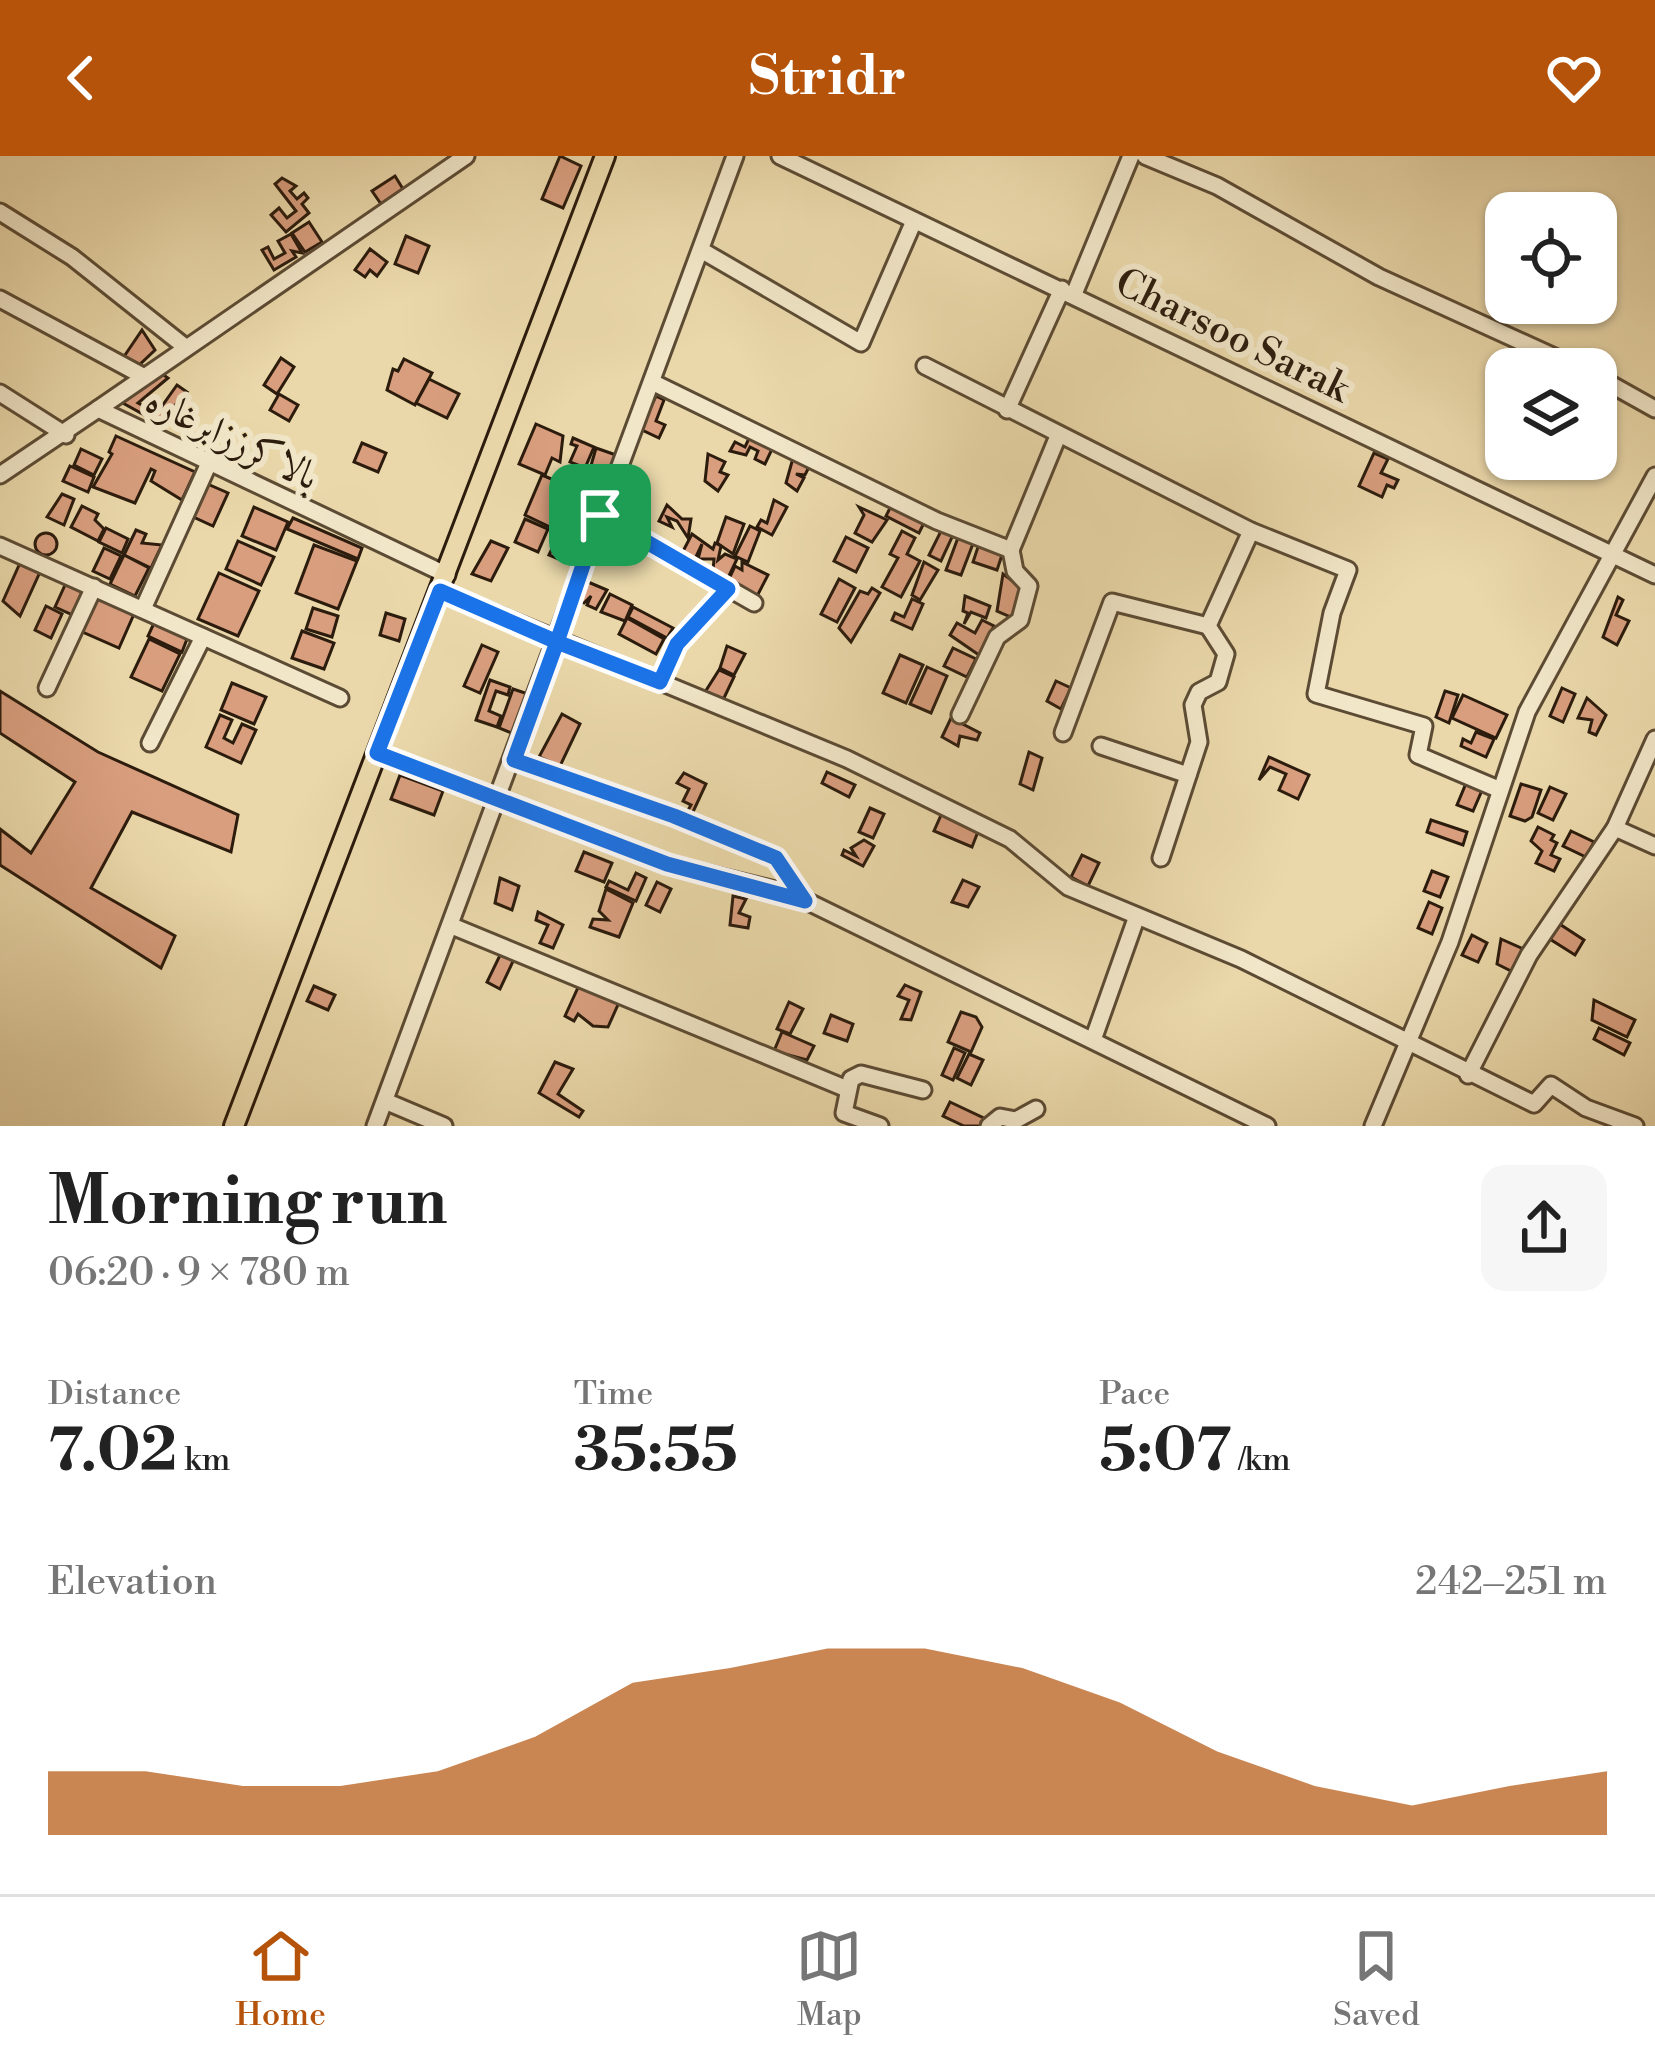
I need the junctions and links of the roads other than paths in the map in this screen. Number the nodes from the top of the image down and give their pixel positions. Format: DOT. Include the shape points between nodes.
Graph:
graph roads {
  1 [pos="466,156"];
  2 [pos="605,156"];
  3 [pos="735,156"];
  4 [pos="780,156"];
  5 [pos="1131,156"];
  6 [pos="1145,156"];
  7 [pos="1195,156"];
  8 [pos="1184,172"];
  9 [pos="0,212"];
  10 [pos="914,221"];
  11 [pos="701,250"];
  12 [pos="1068,292"];
  13 [pos="0,299"];
  14 [pos="184,346"];
  15 [pos="1535,348"];
  16 [pos="925,366"];
  17 [pos="141,375"];
  18 [pos="652,382"];
  19 [pos="1617,388"];
  20 [pos="0,393"];
  21 [pos="98,409"];
  22 [pos="1655,409"];
  23 [pos="1007,410"];
  24 [pos="66,434"];
  25 [pos="1058,436"];
  26 [pos="209,463"];
  27 [pos="0,475"];
  28 [pos="1655,476"];
  29 [pos="600,515"];
  30 [pos="1251,531"];
  31 [pos="1011,550"];
  32 [pos="2,552"];
  33 [pos="1611,554"];
  34 [pos="1655,575"];
  35 [pos="444,583"];
  36 [pos="94,587"];
  37 [pos="728,589"];
  38 [pos="754,603"];
  39 [pos="143,610"];
  40 [pos="1208,626"];
  41 [pos="203,637"];
  42 [pos="557,642"];
  43 [pos="660,682"];
  44 [pos="46,688"];
  45 [pos="340,698"];
  46 [pos="960,715"];
  47 [pos="1063,733"];
  48 [pos="1655,739"];
  49 [pos="150,743"];
  50 [pos="1101,746"];
  51 [pos="377,753"];
  52 [pos="514,760"];
  53 [pos="1188,775"];
  54 [pos="1498,789"];
  55 [pos="500,798"];
  56 [pos="1615,828"];
  57 [pos="1655,845"];
  58 [pos="1161,857"];
  59 [pos="805,901"];
  60 [pos="1137,916"];
  61 [pos="452,926"];
  62 [pos="1093,1040"];
  63 [pos="1409,1043"];
  64 [pos="1468,1075"];
  65 [pos="847,1089"];
  66 [pos="923,1090"];
  67 [pos="385,1101"];
  68 [pos="1036,1109"];
  69 [pos="234,1126"];
  70 [pos="375,1126"];
  71 [pos="444,1126"];
  72 [pos="880,1126"];
  73 [pos="989,1126"];
  74 [pos="1267,1126"];
  75 [pos="1372,1126"];
  76 [pos="1635,1126"];
  1 -- 14 [label="street"];
  2 -- 35 [label="main road"];
  3 -- 11 [label="street"];
  4 -- 10 [label="street, Charsoo Sarak"];
  5 -- 12 [label="street"];
  6 -- 8 [label="street"];
  7 -- 8 [label="street"];
  8 -- 15 [label="street" via="1378,277"];
  9 -- 14 [label="street" via="72,257"];
  10 -- 11 [label="street" via="861,343"];
  10 -- 12 [label="street, Charsoo Sarak"];
  11 -- 18 [label="street"];
  12 -- 23 [label="street"];
  12 -- 33 [label="street, Charsoo Sarak"];
  13 -- 17 [label="street"];
  14 -- 17 [label="street"];
  16 -- 23 [label="street"];
  17 -- 21 [label="street"];
  18 -- 29 [label="street"];
  18 -- 31 [label="street"];
  19 -- 22 [label="street"];
  20 -- 24 [label="street"];
  21 -- 24 [label="street, بالاکرززابرغاره"];
  21 -- 26 [label="street, بالاکرززابرغاره"];
  23 -- 25 [label="street"];
  24 -- 27 [label="street, بالاکرززابرغاره"];
  25 -- 30 [label="street"];
  25 -- 31 [label="street"];
  26 -- 35 [label="street, بالاکرززابرغاره"];
  26 -- 39 [label="street"];
  28 -- 33 [label="street"];
  29 -- 37 [label="street"];
  29 -- 42 [label="street"];
  30 -- 40 [label="street"];
  30 -- 54 [label="street" via="1350,573 1332,613 1316,694 1424,726 1418,755"];
  31 -- 46 [label="street" via="1029,586 1020,620 997,637"];
  32 -- 36 [label="street"];
  33 -- 34 [label="street, Charsoo Sarak"];
  33 -- 54 [label="street" via="1527,712"];
  35 -- 42 [label="street, بالاکرززابرغاره"];
  35 -- 51 [label="main road"];
  36 -- 39 [label="street"];
  36 -- 44 [label="street"];
  37 -- 38 [label="street"];
  37 -- 43 [label="street" via="677,644"];
  39 -- 41 [label="street"];
  40 -- 47 [label="street" via="1112,602"];
  40 -- 53 [label="street" via="1226,654 1217,682 1193,705 1198,742"];
  41 -- 45 [label="street"];
  41 -- 49 [label="street"];
  42 -- 43 [label="street, بالاکرززابرغاره"];
  42 -- 52 [label="street"];
  43 -- 60 [label="street, بالاکرززابرغاره" via="925,796 1010,839 1068,887"];
  48 -- 56 [label="street"];
  50 -- 53 [label="street"];
  51 -- 55 [label="street"];
  51 -- 69 [label="main road"];
  52 -- 55 [label="street"];
  52 -- 59 [label="street" via="776,858"];
  53 -- 58 [label="street"];
  54 -- 63 [label="street"];
  55 -- 59 [label="street" via="667,864"];
  55 -- 61 [label="street"];
  56 -- 57 [label="street"];
  56 -- 64 [label="street" via="1529,955"];
  59 -- 62 [label="street"];
  60 -- 62 [label="street"];
  60 -- 63 [label="street, بالاکرززابرغاره"];
  61 -- 65 [label="street"];
  61 -- 67 [label="street"];
  62 -- 74 [label="street"];
  63 -- 64 [label="street, بالاکرززابرغاره"];
  63 -- 75 [label="street"];
  64 -- 76 [label="street, بالاکرززابرغاره" via="1534,1104 1551,1085"];
  65 -- 66 [label="street" via="861,1074"];
  65 -- 72 [label="street" via="844,1113"];
  67 -- 70 [label="street"];
  67 -- 71 [label="street"];
  68 -- 73 [label="street"];
}
